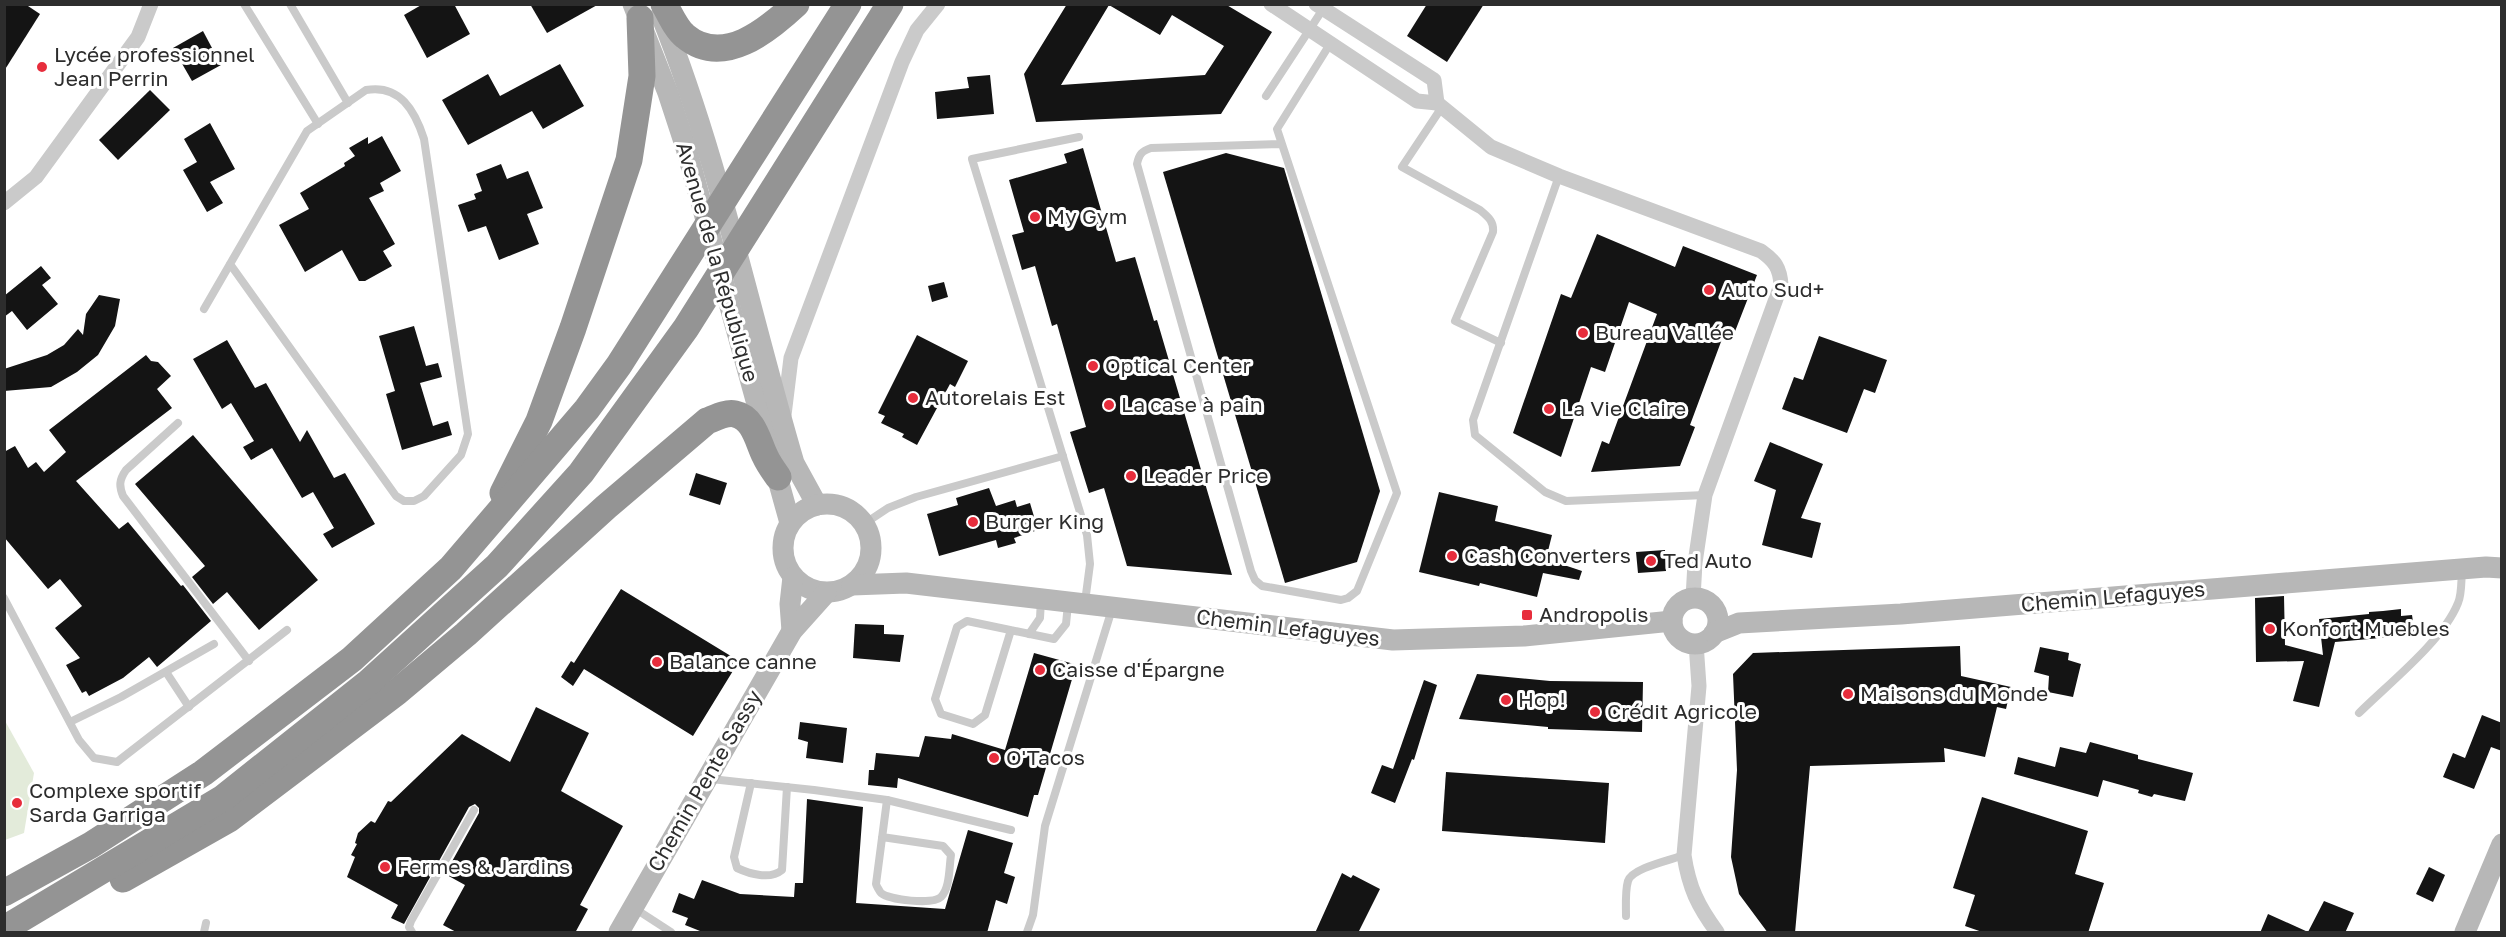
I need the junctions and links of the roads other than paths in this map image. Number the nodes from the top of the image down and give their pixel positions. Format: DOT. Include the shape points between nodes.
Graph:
graph roads {
  1 [pos="152,4"];
  2 [pos="244,4"];
  3 [pos="290,4"];
  4 [pos="664,4"];
  5 [pos="796,4"];
  6 [pos="848,4"];
  7 [pos="890,4"];
  8 [pos="900,4"];
  9 [pos="938,4"];
  10 [pos="1271,4"];
  11 [pos="1320,7"];
  12 [pos="643,9"];
  13 [pos="1309,30"];
  14 [pos="1330,44"];
  15 [pos="843,80"];
  16 [pos="1266,96"];
  17 [pos="348,103"];
  18 [pos="1439,105"];
  19 [pos="318,124"];
  20 [pos="1079,137"];
  21 [pos="1281,144"];
  22 [pos="1559,176"];
  23 [pos="4,203"];
  24 [pos="230,264"];
  25 [pos="204,309"];
  26 [pos="1501,343"];
  27 [pos="178,423"];
  28 [pos="783,424"];
  29 [pos="1063,456"];
  30 [pos="777,477"];
  31 [pos="1705,495"];
  32 [pos="817,505"];
  33 [pos="790,523"];
  34 [pos="864,524"];
  35 [pos="483,532"];
  36 [pos="871,555"];
  37 [pos="2496,565"];
  38 [pos="2462,570"];
  39 [pos="793,577"];
  40 [pos="906,583"];
  41 [pos="852,585"];
  42 [pos="826,593"];
  43 [pos="1041,597"];
  44 [pos="4,598"];
  45 [pos="1077,602"];
  46 [pos="1703,602"];
  47 [pos="1113,607"];
  48 [pos="1672,621"];
  49 [pos="1739,622"];
  50 [pos="287,630"];
  51 [pos="1011,630"];
  52 [pos="792,631"];
  53 [pos="1029,634"];
  54 [pos="1705,638"];
  55 [pos="214,644"];
  56 [pos="249,661"];
  57 [pos="166,672"];
  58 [pos="189,707"];
  59 [pos="2358,713"];
  60 [pos="69,722"];
  61 [pos="706,779"];
  62 [pos="751,783"];
  63 [pos="788,787"];
  64 [pos="887,800"];
  65 [pos="474,810"];
  66 [pos="1011,830"];
  67 [pos="882,837"];
  68 [pos="2502,844"];
  69 [pos="1684,855"];
  70 [pos="4,893"];
  71 [pos="633,908"];
  72 [pos="1626,916"];
  73 [pos="206,922"];
  74 [pos="4,931"];
  75 [pos="204,933"];
  76 [pos="412,933"];
  77 [pos="619,933"];
  78 [pos="671,933"];
  79 [pos="1027,933"];
  80 [pos="1717,933"];
  81 [pos="2465,933"];
  1 -- 23 [label="street" via="138,37 36,177"];
  2 -- 19 [label="lane"];
  3 -- 17 [label="lane"];
  4 -- 5 [label="highway" via="684,35 715,47 746,42"];
  6 -- 35 [label="highway" via="587,409"];
  7 -- 15 [label="highway"];
  8 -- 15 [label="highway"];
  9 -- 28 [label="street" via="916,30 902,62 799,336 791,358"];
  10 -- 13 [label="street"];
  11 -- 13 [label="lane"];
  11 -- 18 [label="street" via="1434,80"];
  12 -- 28 [label="main road, Avenue de la République" via="684,73"];
  12 -- 30 [label="main road, Avenue de la République" via="686,148"];
  12 -- 35 [label="highway" via="642,76 629,160 539,421"];
  13 -- 14 [label="street"];
  13 -- 16 [label="lane"];
  14 -- 18 [label="street" via="1417,101"];
  14 -- 21 [label="lane" via="1277,129"];
  15 -- 74 [label="highway" via="686,328 581,472 497,566 378,674 223,798"];
  17 -- 19 [label="lane"];
  17 -- 24 [label="lane" via="366,90 377,88 397,94 408,103 424,140 468,434 462,455 424,496 414,501 396,496"];
  18 -- 22 [label="street" via="1491,147"];
  18 -- 26 [label="lane" via="1402,168 1480,210 1493,224 1455,321"];
  19 -- 24 [label="lane" via="307,131 295,150"];
  20 -- 29 [label="lane" via="972,159"];
  21 -- 21 [label="lane" via="1151,148 1138,156 1137,164 1251,572 1262,586 1341,600 1357,591 1397,493"];
  22 -- 26 [label="lane"];
  22 -- 31 [label="street" via="1761,251 1780,270 1782,285"];
  24 -- 25 [label="lane"];
  26 -- 31 [label="lane" via="1473,420 1475,435 1545,492 1566,501"];
  27 -- 56 [label="lane" via="126,470 120,477 120,486 123,496"];
  28 -- 32 [label="main road, Avenue de la République" via="794,463"];
  29 -- 34 [label="lane" via="916,497 888,508"];
  29 -- 45 [label="lane" via="1087,534 1090,564"];
  30 -- 33 [label="main road, Avenue de la République"];
  30 -- 74 [label="highway" via="745,420 736,414 707,421 449,649 229,819 130,876"];
  31 -- 46 [label="street" via="1695,563"];
  32 -- 33 [label="main road" via="802,511"];
  32 -- 34 [label="main road" via="848,509"];
  33 -- 39 [label="main road" via="783,550"];
  34 -- 36 [label="main road"];
  35 -- 70 [label="highway" via="451,568 352,659 203,773 91,845"];
  36 -- 40 [label="main road"];
  36 -- 41 [label="main road" via="861,577"];
  37 -- 38 [label="main road, Chemin Lefaguyes"];
  38 -- 49 [label="main road, Chemin Lefaguyes" via="1901,614"];
  38 -- 59 [label="lane" via="2460,601 2450,620"];
  39 -- 42 [label="main road" via="809,589"];
  39 -- 52 [label="main road"];
  40 -- 41 [label="main road, Chemin Lefaguyes"];
  40 -- 43 [label="main road, Chemin Lefaguyes"];
  41 -- 42 [label="main road"];
  42 -- 52 [label="main road, Chemin Pente Sassy"];
  43 -- 45 [label="main road, Chemin Lefaguyes"];
  43 -- 53 [label="lane" via="1040,618"];
  44 -- 60 [label="lane"];
  45 -- 47 [label="main road, Chemin Lefaguyes"];
  45 -- 53 [label="lane" via="1054,639"];
  46 -- 48 [label="main road" via="1686,599 1676,608"];
  46 -- 49 [label="main road"];
  46 -- 54 [label="main road" via="1717,619"];
  47 -- 48 [label="main road, Chemin Lefaguyes" via="1393,640 1524,636"];
  47 -- 79 [label="lane" via="1045,826"];
  48 -- 54 [label="main road" via="1682,640"];
  49 -- 54 [label="main road, Chemin Lefaguyes"];
  50 -- 56 [label="lane"];
  51 -- 51 [label="lane" via="967,621 957,627 935,699 941,714 973,724 985,715"];
  51 -- 53 [label="lane"];
  52 -- 61 [label="main road, Chemin Pente Sassy"];
  54 -- 69 [label="street"];
  55 -- 57 [label="lane"];
  56 -- 58 [label="lane"];
  57 -- 58 [label="lane"];
  57 -- 60 [label="lane"];
  58 -- 60 [label="lane" via="117,762 94,758"];
  61 -- 62 [label="lane"];
  61 -- 71 [label="main road, Chemin Pente Sassy"];
  62 -- 63 [label="lane"];
  62 -- 63 [label="lane" via="734,857 737,868 750,875 777,874 782,870"];
  63 -- 64 [label="lane"];
  64 -- 66 [label="lane"];
  64 -- 67 [label="lane"];
  65 -- 76 [label="lane" via="411,921"];
  67 -- 67 [label="lane" via="876,884 881,892 894,898 934,902 942,897 951,855 948,850"];
  68 -- 81 [label="main road"];
  69 -- 72 [label="lane" via="1630,876"];
  69 -- 80 [label="street" via="1688,881 1700,910"];
  71 -- 77 [label="main road, Chemin Pente Sassy"];
  71 -- 78 [label="lane"];
  73 -- 75 [label="lane"];
}
